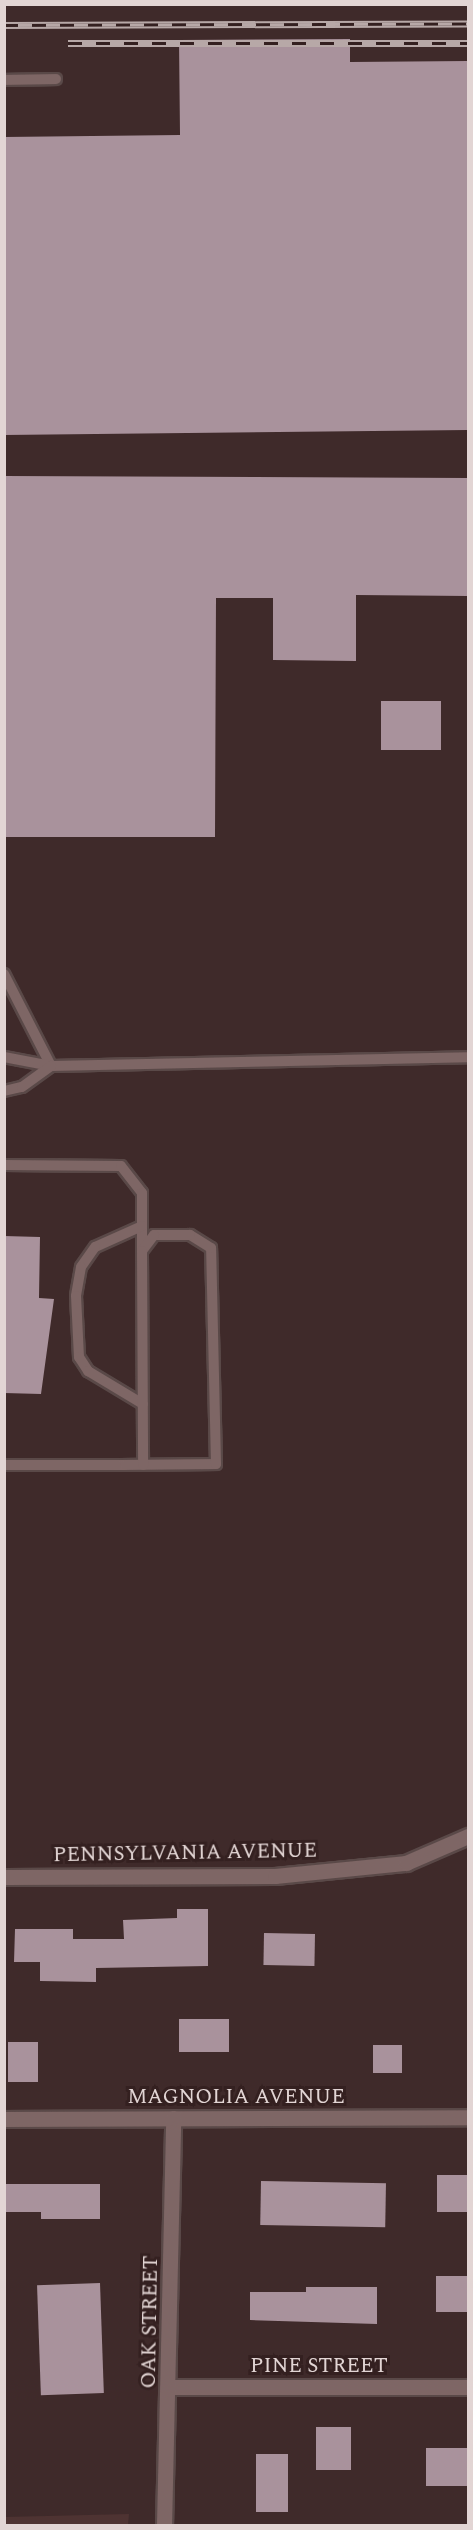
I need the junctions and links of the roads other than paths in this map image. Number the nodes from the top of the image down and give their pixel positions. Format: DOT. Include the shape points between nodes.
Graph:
graph roads {
  1 [pos="56,79"];
  2 [pos="4,80"];
  3 [pos="4,975"];
  4 [pos="4,1057"];
  5 [pos="468,1057"];
  6 [pos="51,1066"];
  7 [pos="4,1091"];
  8 [pos="4,1165"];
  9 [pos="141,1226"];
  10 [pos="141,1251"];
  11 [pos="143,1404"];
  12 [pos="4,1465"];
  13 [pos="143,1465"];
  14 [pos="468,1836"];
  15 [pos="4,1877"];
  16 [pos="468,2117"];
  17 [pos="173,2118"];
  18 [pos="4,2119"];
  19 [pos="170,2387"];
  20 [pos="468,2387"];
  21 [pos="164,2526"];
  1 -- 2 [label="lane"];
  3 -- 6 [label="lane"];
  4 -- 6 [label="lane"];
  5 -- 6 [label="lane"];
  6 -- 7 [label="lane" via="22,1087"];
  8 -- 9 [label="lane" via="121,1166 141,1193"];
  9 -- 10 [label="lane"];
  9 -- 11 [label="lane" via="95,1247 81,1267 76,1296 79,1357 88,1371"];
  10 -- 11 [label="lane"];
  10 -- 13 [label="lane" via="154,1235 190,1235 211,1248 216,1464"];
  11 -- 13 [label="lane"];
  12 -- 13 [label="lane"];
  14 -- 15 [label="street, PENNSYLVANIA AVENUE" via="406,1863 275,1876"];
  16 -- 17 [label="street, MAGNOLIA AVENUE"];
  17 -- 18 [label="street, MAGNOLIA AVENUE"];
  17 -- 19 [label="street, OAK STREET"];
  19 -- 20 [label="street, PINE STREET"];
  19 -- 21 [label="street, OAK STREET"];
}
